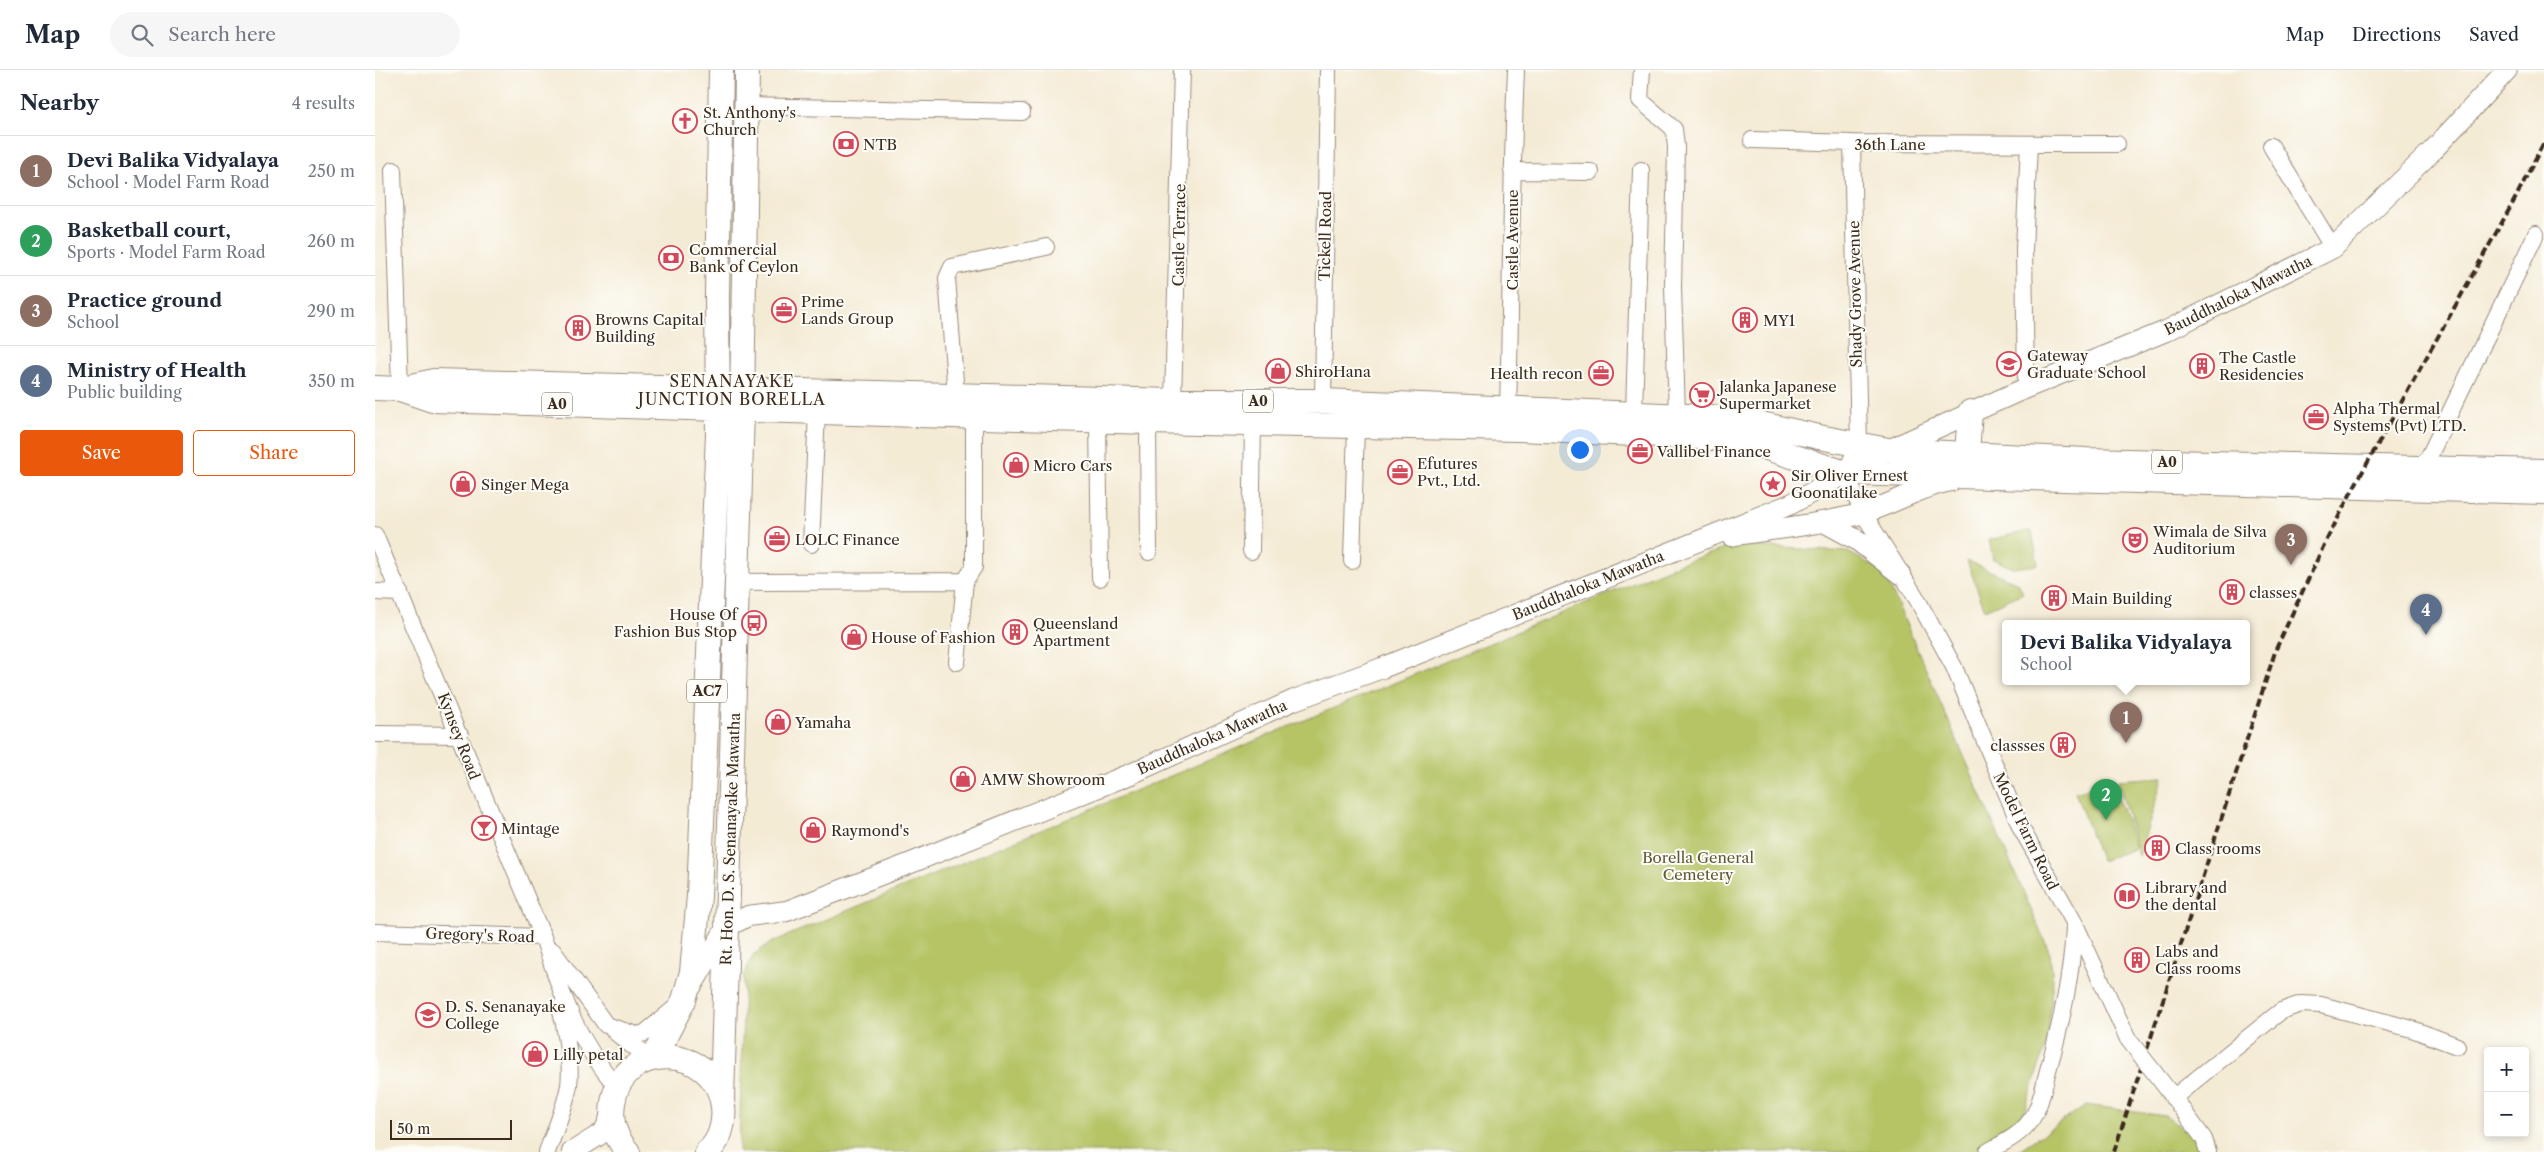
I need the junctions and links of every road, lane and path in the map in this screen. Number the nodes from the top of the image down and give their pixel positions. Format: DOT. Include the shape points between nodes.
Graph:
graph roads {
  1 [pos="721,70"];
  2 [pos="747,70"];
  3 [pos="1182,70"];
  4 [pos="1328,70"];
  5 [pos="1516,70"];
  6 [pos="1642,70"];
  7 [pos="2507,70"];
  8 [pos="747,106"];
  9 [pos="1022,112"];
  10 [pos="1752,140"];
  11 [pos="1852,143"];
  12 [pos="2029,144"];
  13 [pos="2117,144"];
  14 [pos="2271,146"];
  15 [pos="393,170"];
  16 [pos="1641,170"];
  17 [pos="1512,171"];
  18 [pos="1591,172"];
  19 [pos="2535,234"];
  20 [pos="1045,247"];
  21 [pos="2333,248"];
  22 [pos="375,388"];
  23 [pos="2026,388"];
  24 [pos="400,389"];
  25 [pos="956,395"];
  26 [pos="717,398"];
  27 [pos="743,399"];
  28 [pos="1173,400"];
  29 [pos="1323,401"];
  30 [pos="1508,410"];
  31 [pos="817,412"];
  32 [pos="1970,412"];
  33 [pos="1634,414"];
  34 [pos="974,416"];
  35 [pos="1677,416"];
  36 [pos="1098,419"];
  37 [pos="1148,422"];
  38 [pos="1253,423"];
  39 [pos="1357,426"];
  40 [pos="1859,444"];
  41 [pos="1888,450"];
  42 [pos="1967,454"];
  43 [pos="2423,469"];
  44 [pos="2544,471"];
  45 [pos="1845,473"];
  46 [pos="1968,478"];
  47 [pos="2544,492"];
  48 [pos="1863,513"];
  49 [pos="1824,522"];
  50 [pos="375,535"];
  51 [pos="1697,542"];
  52 [pos="811,544"];
  53 [pos="1251,551"];
  54 [pos="1149,552"];
  55 [pos="1352,561"];
  56 [pos="1900,574"];
  57 [pos="968,576"];
  58 [pos="1100,578"];
  59 [pos="737,582"];
  60 [pos="375,592"];
  61 [pos="400,592"];
  62 [pos="957,662"];
  63 [pos="375,734"];
  64 [pos="460,735"];
  65 [pos="2075,924"];
  66 [pos="727,926"];
  67 [pos="375,932"];
  68 [pos="543,937"];
  69 [pos="683,1000"];
  70 [pos="607,1025"];
  71 [pos="2457,1046"];
  72 [pos="654,1058"];
  73 [pos="617,1087"];
  74 [pos="2170,1094"];
  75 [pos="722,1099"];
  76 [pos="611,1115"];
  77 [pos="716,1146"];
  78 [pos="547,1152"];
  79 [pos="572,1152"];
  80 [pos="628,1152"];
  81 [pos="1987,1152"];
  82 [pos="2208,1152"];
  1 -- 26 [label="highway, Rt. Hon. D. S. Senanayake Mawatha / AC7"];
  2 -- 8 [label="highway, Rt. Hon. D. S. Senanayake Mawatha / AC7"];
  3 -- 28 [label="street, Castle Terrace"];
  4 -- 29 [label="street, Tickell Road"];
  5 -- 17 [label="street, Castle Avenue"];
  6 -- 35 [label="street" via="1640,100 1674,129 1676,147 1673,287"];
  7 -- 21 [label="main road, Bauddhaloka Mawatha" via="2433,150"];
  8 -- 9 [label="street"];
  8 -- 27 [label="highway, Rt. Hon. D. S. Senanayake Mawatha / AC7"];
  10 -- 11 [label="street, 36th Lane"];
  11 -- 12 [label="street, 36th Lane"];
  11 -- 40 [label="street, Shady Grove Avenue"];
  12 -- 13 [label="street, 36th Lane"];
  12 -- 23 [label="street" via="2024,249"];
  14 -- 21 [label="street"];
  15 -- 24 [label="street"];
  16 -- 33 [label="street"];
  17 -- 18 [label="street"];
  17 -- 30 [label="street, Castle Avenue"];
  19 -- 43 [label="street"];
  20 -- 25 [label="street" via="952,267 947,278"];
  21 -- 23 [label="main road, Bauddhaloka Mawatha" via="2167,331"];
  22 -- 24 [label="highway, A0"];
  23 -- 32 [label="main road, Bauddhaloka Mawatha"];
  24 -- 26 [label="highway, A0" via="432,400"];
  25 -- 27 [label="highway, A0"];
  25 -- 28 [label="highway, A0"];
  26 -- 27 [label="highway, A0"];
  26 -- 69 [label="highway, Rt. Hon. D. S. Senanayake Mawatha / AC7" via="699,896 692,972"];
  27 -- 31 [label="highway, A0"];
  27 -- 59 [label="highway, Rt. Hon. D. S. Senanayake Mawatha / AC7"];
  28 -- 29 [label="highway, A0"];
  29 -- 30 [label="highway, A0"];
  30 -- 33 [label="highway, A0"];
  31 -- 34 [label="highway, A0"];
  31 -- 52 [label="street"];
  32 -- 41 [label="main road, Bauddhaloka Mawatha"];
  32 -- 42 [label="highway"];
  33 -- 35 [label="highway, A0"];
  34 -- 36 [label="highway, A0"];
  34 -- 57 [label="street" via="975,557"];
  35 -- 40 [label="highway, A0" via="1743,420"];
  36 -- 37 [label="highway, A0"];
  36 -- 58 [label="street"];
  37 -- 38 [label="highway, A0"];
  37 -- 54 [label="street"];
  38 -- 39 [label="highway, A0"];
  38 -- 53 [label="street"];
  39 -- 45 [label="highway, A0" via="1518,429 1725,439 1764,447"];
  39 -- 55 [label="street"];
  40 -- 41 [label="highway, A0"];
  40 -- 45 [label="street"];
  41 -- 42 [label="highway, A0"];
  41 -- 45 [label="main road, Bauddhaloka Mawatha"];
  42 -- 43 [label="highway, A0"];
  43 -- 44 [label="highway, A0"];
  45 -- 46 [label="highway, A0"];
  45 -- 48 [label="street, Model Farm Road"];
  45 -- 51 [label="main road, Bauddhaloka Mawatha" via="1791,504"];
  46 -- 47 [label="highway, A0"];
  46 -- 48 [label="main road, Bauddhaloka Mawatha" via="1916,490"];
  48 -- 49 [label="main road, Bauddhaloka Mawatha"];
  48 -- 56 [label="street, Model Farm Road"];
  49 -- 51 [label="main road, Bauddhaloka Mawatha"];
  49 -- 56 [label="main road" via="1857,540"];
  50 -- 61 [label="street, Kynsey Road"];
  51 -- 66 [label="main road, Bauddhaloka Mawatha" via="1294,700 1133,773 906,865 787,911 748,916"];
  56 -- 65 [label="street, Model Farm Road" via="1954,668 2021,828"];
  57 -- 59 [label="street"];
  57 -- 62 [label="street"];
  59 -- 66 [label="highway, Rt. Hon. D. S. Senanayake Mawatha / AC7"];
  60 -- 61 [label="street"];
  61 -- 64 [label="street, Kynsey Road"];
  63 -- 64 [label="street"];
  64 -- 68 [label="street, Kynsey Road"];
  65 -- 74 [label="street, Model Farm Road, bridge" via="2128,1039"];
  65 -- 81 [label="street" via="2064,1013 2040,1101 2031,1120 2014,1138"];
  66 -- 69 [label="main road"];
  66 -- 75 [label="highway, Rt. Hon. D. S. Senanayake Mawatha / AC7"];
  67 -- 68 [label="street, Gregory's Road"];
  68 -- 70 [label="street, Kynsey Road"];
  68 -- 73 [label="street, Kynsey Road" via="562,996 584,1042"];
  68 -- 78 [label="street" via="565,1027 569,1083"];
  69 -- 70 [label="street" via="645,1033 637,1035"];
  69 -- 72 [label="highway, Rt. Hon. D. S. Senanayake Mawatha / AC7"];
  70 -- 72 [label="street, Kynsey Road" via="631,1045"];
  71 -- 74 [label="street" via="2412,1029 2321,1005 2301,1004 2281,1011"];
  72 -- 73 [label="highway" via="626,1074"];
  72 -- 75 [label="highway" via="689,1060 710,1076"];
  73 -- 76 [label="highway"];
  74 -- 82 [label="street, Model Farm Road" via="2205,1139"];
  75 -- 77 [label="highway, Rt. Hon. D. S. Senanayake Mawatha" via="724,1116"];
  76 -- 79 [label="main road" via="604,1132"];
  76 -- 80 [label="highway" via="613,1129"];
}
